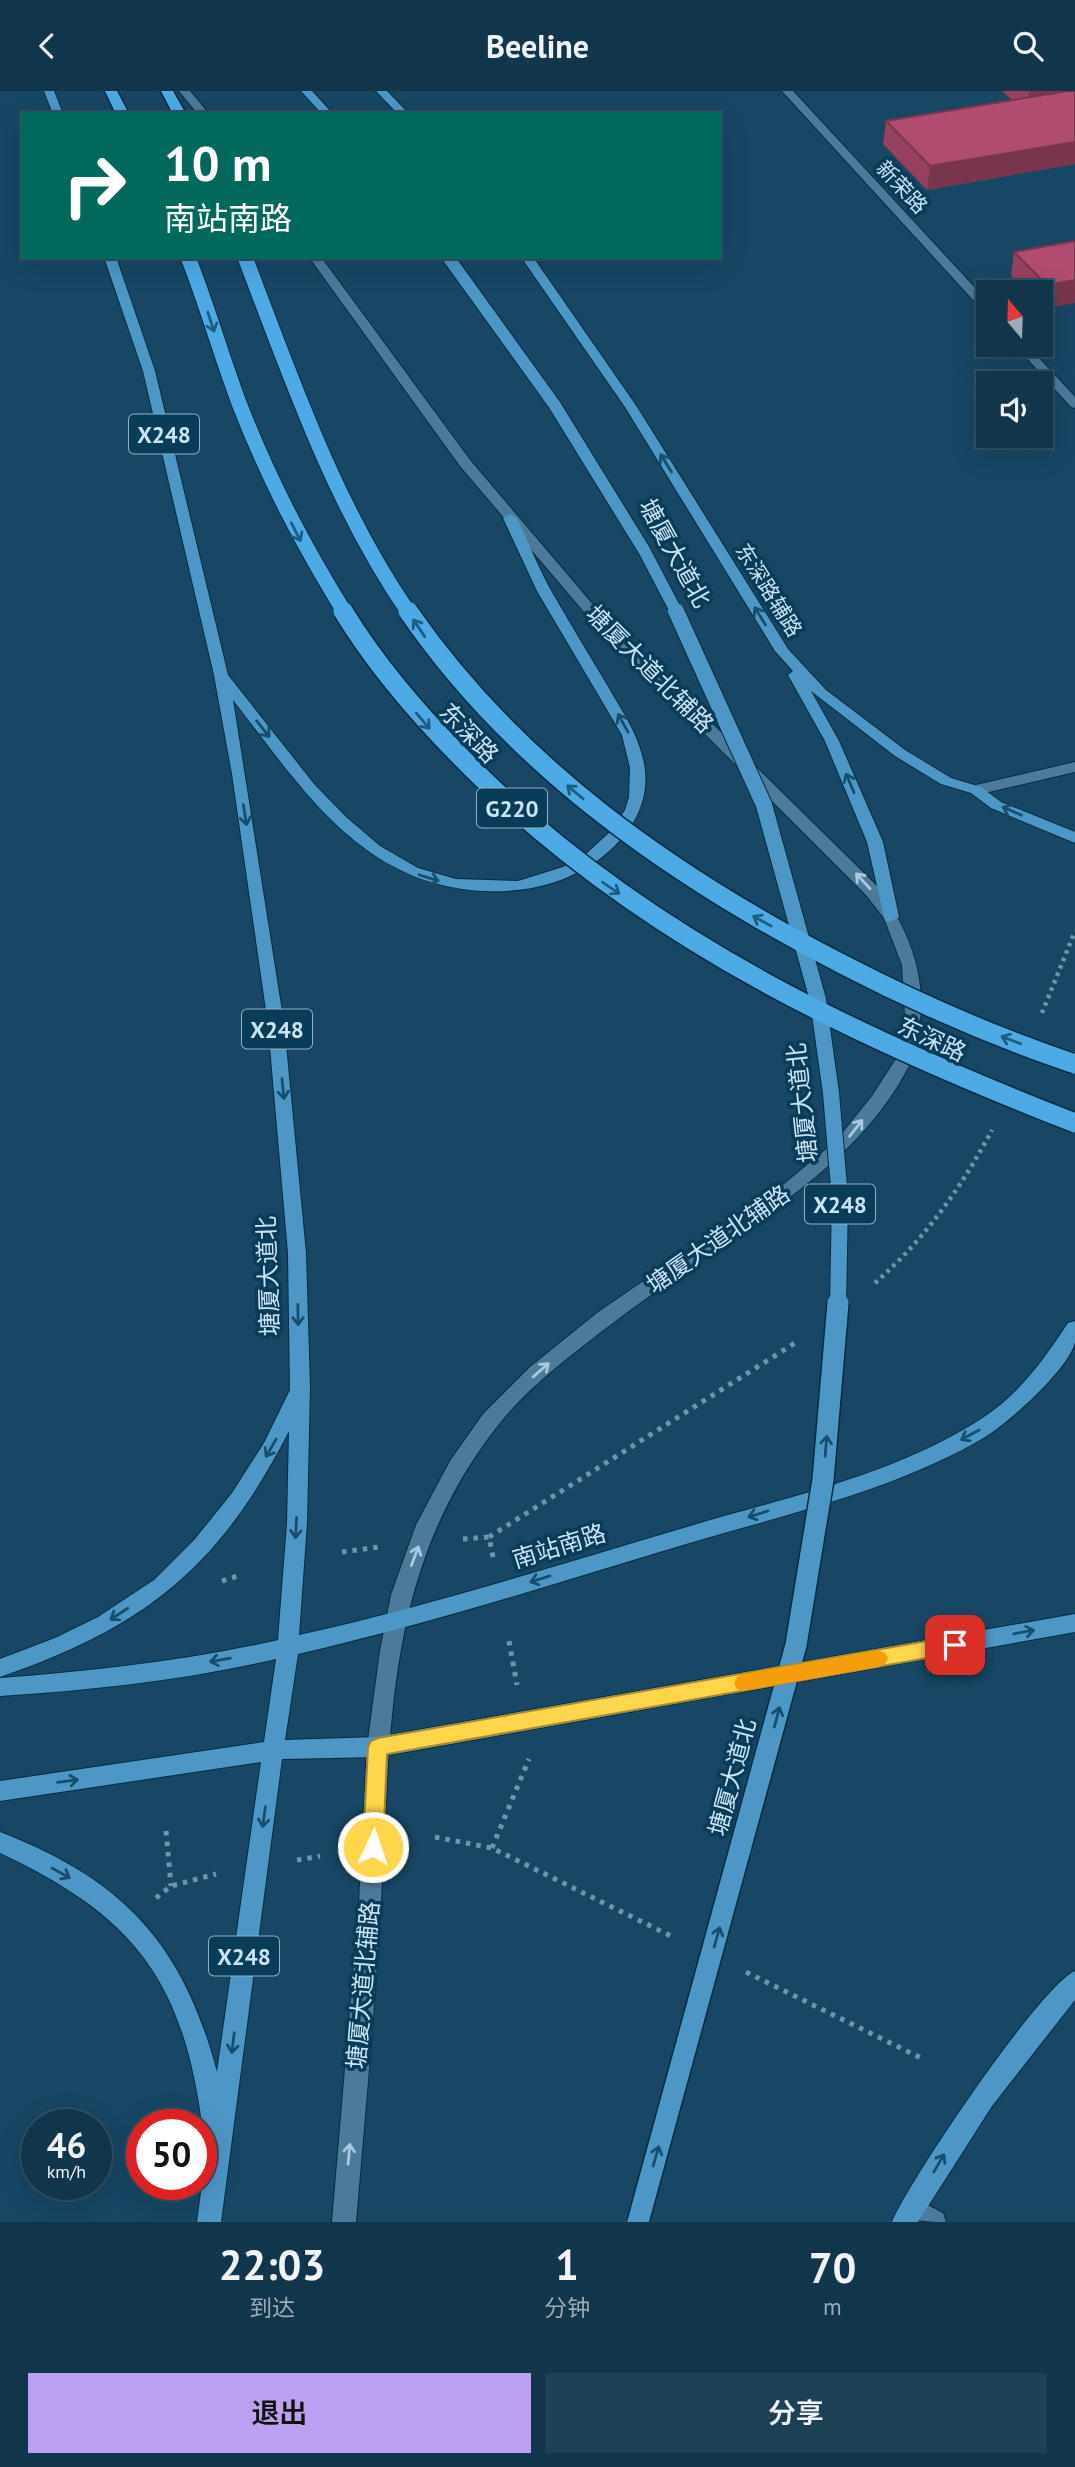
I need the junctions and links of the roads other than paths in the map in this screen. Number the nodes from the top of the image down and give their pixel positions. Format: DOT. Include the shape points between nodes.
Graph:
graph roads {
  1 [pos="49,91"];
  2 [pos="111,91"];
  3 [pos="167,91"];
  4 [pos="184,91"];
  5 [pos="381,91"];
  6 [pos="787,91"];
  7 [pos="308,93"];
  8 [pos="57,112"];
  9 [pos="122,112"];
  10 [pos="179,112"];
  11 [pos="202,112"];
  12 [pos="326,112"];
  13 [pos="402,112"];
  14 [pos="111,259"];
  15 [pos="189,259"];
  16 [pos="246,259"];
  17 [pos="316,259"];
  18 [pos="449,259"];
  19 [pos="528,259"];
  20 [pos="976,296"];
  21 [pos="1032,357"];
  22 [pos="1075,404"];
  23 [pos="510,518"];
  24 [pos="782,651"];
  25 [pos="221,675"];
  26 [pos="1075,767"];
  27 [pos="976,790"];
  28 [pos="1075,838"];
  29 [pos="891,918"];
  30 [pos="1075,1064"];
  31 [pos="1075,1123"];
  32 [pos="1075,1328"];
  33 [pos="300,1387"];
  34 [pos="396,1621"];
  35 [pos="1075,1623"];
  36 [pos="288,1648"];
  37 [pos="0,1668"];
  38 [pos="0,1687"];
  39 [pos="378,1747"];
  40 [pos="273,1750"];
  41 [pos="0,1791"];
  42 [pos="0,1842"];
  43 [pos="1075,1982"];
  44 [pos="218,2162"];
  45 [pos="908,2215"];
  46 [pos="209,2222"];
  47 [pos="344,2222"];
  48 [pos="638,2222"];
  49 [pos="934,2222"];
  1 -- 8 [label="main road"];
  2 -- 9 [label="highway"];
  3 -- 10 [label="highway"];
  4 -- 11 [label="main road"];
  5 -- 13 [label="main road"];
  6 -- 20 [label="main road, 新荣路"];
  7 -- 12 [label="main road"];
  14 -- 25 [label="main road, 塘厦大道北 / X248" via="149,370"];
  15 -- 31 [label="highway, 东深路 / G220, one-way, bridge" via="233,388 299,539 392,683 468,771 594,877 781,994 985,1091"];
  30 -- 16 [label="highway, 东深路 / G220, one-way, bridge" via="942,1013 711,893 591,806 519,743 428,641 358,532"];
  17 -- 23 [label="main road, 塘厦大道北辅路"];
  48 -- 18 [label="main road, 塘厦大道北 / X248, one-way, bridge" via="796,1645 823,1480 837,1327 840,1199 831,1093 818,1000 764,805 695,648 644,551 554,404"];
  24 -- 19 [label="main road, 东深路辅路, one-way" via="631,407"];
  21 -- 22 [label="main road"];
  25 -- 23 [label="main road, one-way" via="345,826 406,870 482,888 557,877 587,862 629,818 639,797 638,759 629,735 544,591"];
  29 -- 23 [label="main road, 塘厦大道北辅路, one-way" via="872,891 804,821 595,616"];
  24 -- 27 [label="main road, 东深路辅路" via="821,693 900,754 946,781"];
  29 -- 24 [label="main road, one-way" via="875,842 832,741"];
  25 -- 33 [label="main road, 塘厦大道北 / X248, one-way" via="278,1038 297,1253"];
  26 -- 27 [label="main road"];
  28 -- 27 [label="main road, 东深路辅路, one-way" via="996,804"];
  34 -- 29 [label="main road, 塘厦大道北辅路, one-way" via="426,1525 457,1467 490,1420 537,1372 604,1318 790,1189 842,1146 878,1100 904,1060 913,1016 911,965"];
  32 -- 34 [label="main road, 南站南路, one-way" via="1027,1397 977,1432 922,1459 875,1478"];
  33 -- 36 [label="main road, 塘厦大道北 / X248, one-way"];
  33 -- 37 [label="main road, one-way" via="255,1477 210,1534 159,1587 94,1629"];
  34 -- 36 [label="main road, 南站南路"];
  34 -- 39 [label="main road, 塘厦大道北辅路"];
  39 -- 35 [label="main road, one-way"];
  36 -- 38 [label="main road, 南站南路, one-way" via="99,1678"];
  36 -- 40 [label="main road, 塘厦大道北 / X248"];
  39 -- 40 [label="main road"];
  47 -- 39 [label="main road, 塘厦大道北辅路, one-way"];
  41 -- 40 [label="main road, one-way"];
  40 -- 44 [label="main road, 塘厦大道北 / X248, one-way"];
  42 -- 44 [label="main road, one-way" via="82,1885 130,1922 155,1953 180,1998 199,2047 212,2098"];
  45 -- 43 [label="main road, one-way" via="981,2099"];
  44 -- 46 [label="main road, 塘厦大道北 / X248"];
  45 -- 49 [label="main road"];
}
